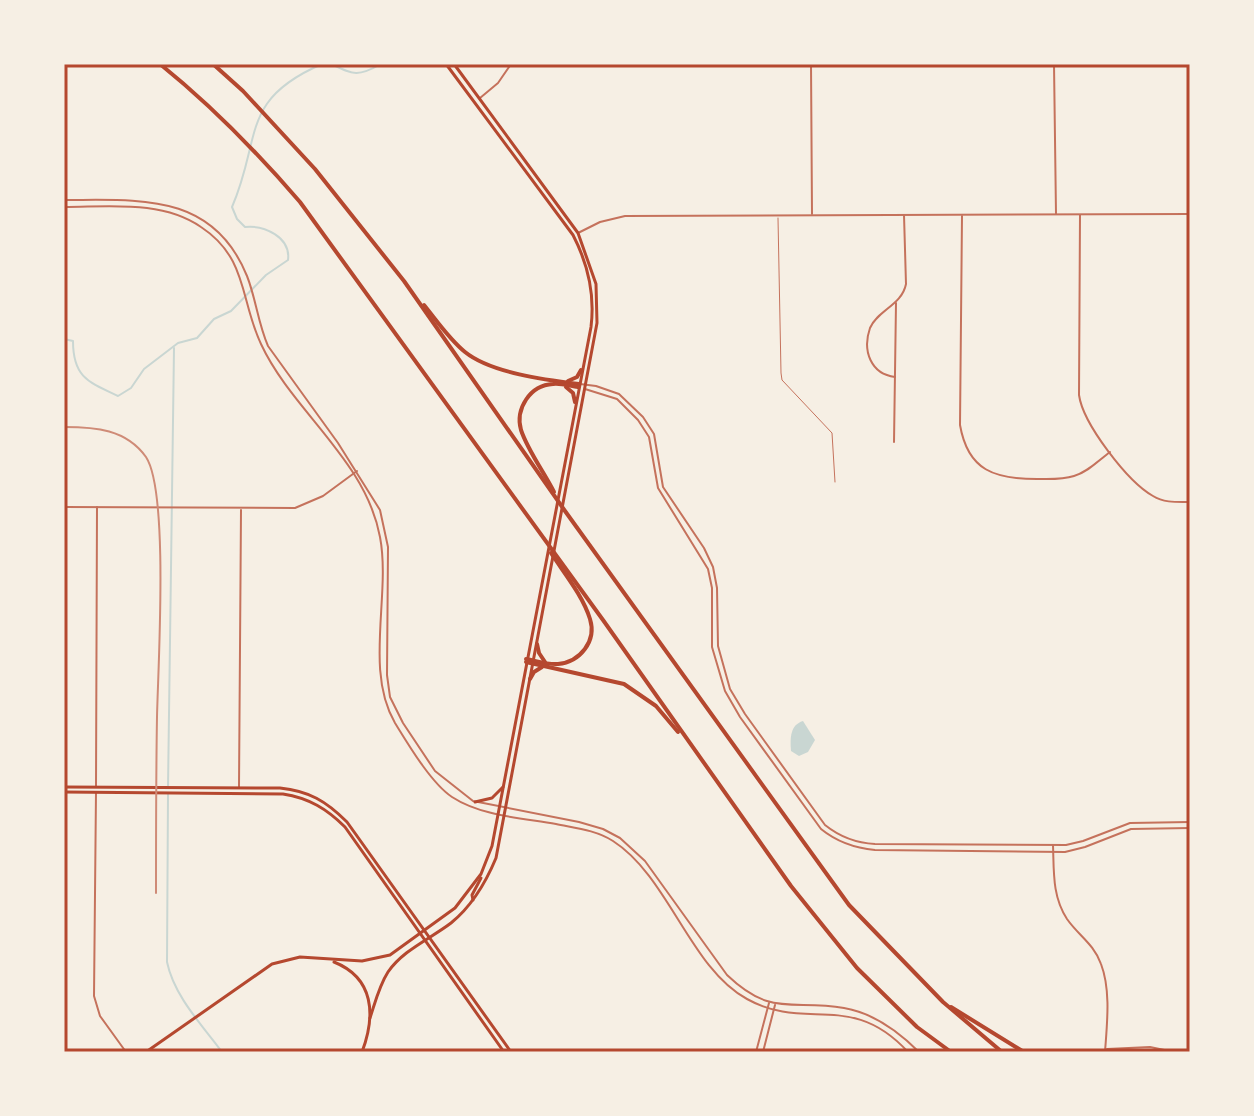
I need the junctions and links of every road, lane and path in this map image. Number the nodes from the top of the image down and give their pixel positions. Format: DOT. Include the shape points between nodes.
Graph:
graph roads {
  1 [pos="160,64"];
  2 [pos="213,64"];
  3 [pos="446,64"];
  4 [pos="454,64"];
  5 [pos="511,64"];
  6 [pos="811,64"];
  7 [pos="1054,64"];
  8 [pos="480,98"];
  9 [pos="475,101"];
  10 [pos="526,166"];
  11 [pos="64,200"];
  12 [pos="64,207"];
  13 [pos="1056,214"];
  14 [pos="1080,214"];
  15 [pos="1190,214"];
  16 [pos="778,215"];
  17 [pos="812,215"];
  18 [pos="904,215"];
  19 [pos="962,215"];
  20 [pos="576,234"];
  21 [pos="232,249"];
  22 [pos="228,252"];
  23 [pos="404,281"];
  24 [pos="595,303"];
  25 [pos="896,303"];
  26 [pos="581,370"];
  27 [pos="895,377"];
  28 [pos="564,384"];
  29 [pos="582,386"];
  30 [pos="575,402"];
  31 [pos="316,413"];
  32 [pos="311,416"];
  33 [pos="894,442"];
  34 [pos="1110,452"];
  35 [pos="357,471"];
  36 [pos="353,474"];
  37 [pos="835,482"];
  38 [pos="663,487"];
  39 [pos="658,488"];
  40 [pos="1190,502"];
  41 [pos="64,507"];
  42 [pos="97,507"];
  43 [pos="522,507"];
  44 [pos="241,509"];
  45 [pos="565,511"];
  46 [pos="688,526"];
  47 [pos="684,529"];
  48 [pos="537,644"];
  49 [pos="526,661"];
  50 [pos="533,662"];
  51 [pos="547,665"];
  52 [pos="530,679"];
  53 [pos="699,759"];
  54 [pos="793,781"];
  55 [pos="505,784"];
  56 [pos="789,784"];
  57 [pos="64,787"];
  58 [pos="96,790"];
  59 [pos="239,790"];
  60 [pos="64,792"];
  61 [pos="475,802"];
  62 [pos="500,807"];
  63 [pos="507,809"];
  64 [pos="499,813"];
  65 [pos="506,815"];
  66 [pos="1190,822"];
  67 [pos="1190,828"];
  68 [pos="1053,845"];
  69 [pos="1053,852"];
  70 [pos="481,874"];
  71 [pos="473,901"];
  72 [pos="426,930"];
  73 [pos="421,934"];
  74 [pos="431,936"];
  75 [pos="425,940"];
  76 [pos="329,960"];
  77 [pos="770,1002"];
  78 [pos="943,1002"];
  79 [pos="776,1004"];
  80 [pos="768,1009"];
  81 [pos="773,1010"];
  82 [pos="370,1018"];
  83 [pos="1105,1051"];
  84 [pos="126,1052"];
  85 [pos="146,1052"];
  86 [pos="362,1052"];
  87 [pos="504,1052"];
  88 [pos="511,1052"];
  89 [pos="756,1052"];
  90 [pos="763,1052"];
  91 [pos="908,1052"];
  92 [pos="919,1052"];
  93 [pos="951,1052"];
  94 [pos="1002,1052"];
  95 [pos="1024,1052"];
  96 [pos="1174,1052"];
  1 -- 43 [label="highway" via="262,157 331,241"];
  2 -- 23 [label="highway" via="315,169"];
  3 -- 9 [label="main road"];
  4 -- 8 [label="main road"];
  5 -- 8 [label="street"];
  6 -- 17 [label="street"];
  7 -- 13 [label="street"];
  8 -- 9 [label="main road"];
  8 -- 10 [label="main road"];
  9 -- 10 [label="main road"];
  10 -- 20 [label="main road"];
  11 -- 21 [label="street" via="166,204 205,222"];
  12 -- 22 [label="street" via="159,209 198,225"];
  13 -- 14 [label="street"];
  13 -- 19 [label="street"];
  14 -- 15 [label="street"];
  14 -- 34 [label="street" via="1080,402"];
  16 -- 17 [label="street"];
  16 -- 20 [label="street" via="625,216"];
  16 -- 37 [label="lane" via="782,380 832,433"];
  17 -- 18 [label="street"];
  18 -- 19 [label="street"];
  18 -- 25 [label="street" via="906,284"];
  19 -- 34 [label="street" via="960,425 971,455 1005,479 1063,479 1079,475"];
  20 -- 24 [label="main road" via="594,275"];
  21 -- 22 [label="street"];
  21 -- 31 [label="street" via="251,287 268,346"];
  22 -- 32 [label="street" via="262,348"];
  23 -- 28 [label="highway" via="472,357 502,370"];
  23 -- 45 [label="highway"];
  24 -- 26 [label="main road"];
  24 -- 29 [label="main road" via="597,323"];
  25 -- 27 [label="street"];
  25 -- 27 [label="street" via="871,327 868,344 873,366 884,376"];
  26 -- 28 [label="highway"];
  26 -- 29 [label="main road"];
  27 -- 33 [label="street"];
  28 -- 29 [label="highway"];
  28 -- 30 [label="highway"];
  28 -- 45 [label="highway" via="549,384 532,393 519,421"];
  29 -- 30 [label="main road"];
  29 -- 38 [label="street" via="619,394 643,417 657,444"];
  29 -- 39 [label="street" via="617,399 638,420 651,445"];
  29 -- 48 [label="main road"];
  30 -- 49 [label="main road"];
  31 -- 32 [label="street"];
  31 -- 35 [label="street"];
  32 -- 36 [label="street"];
  34 -- 40 [label="street" via="1155,498"];
  35 -- 36 [label="street"];
  35 -- 61 [label="street" via="376,499 387,537 387,675 393,705 435,771"];
  36 -- 44 [label="street" via="302,506"];
  36 -- 64 [label="street" via="373,510 382,544 382,685 389,710 440,787 465,804"];
  38 -- 39 [label="street"];
  38 -- 46 [label="street"];
  39 -- 47 [label="street"];
  41 -- 42 [label="street"];
  42 -- 44 [label="street"];
  42 -- 58 [label="street"];
  43 -- 51 [label="highway" via="592,626 580,655"];
  43 -- 53 [label="highway"];
  44 -- 59 [label="street"];
  45 -- 78 [label="highway" via="831,882"];
  46 -- 47 [label="street"];
  46 -- 54 [label="street" via="713,567 718,646 730,689"];
  47 -- 56 [label="street" via="710,577 712,647 725,691"];
  48 -- 50 [label="main road"];
  48 -- 51 [label="highway"];
  49 -- 50 [label="highway"];
  49 -- 55 [label="main road"];
  50 -- 51 [label="highway"];
  50 -- 52 [label="main road"];
  51 -- 52 [label="highway"];
  51 -- 53 [label="highway" via="617,681 640,693"];
  52 -- 63 [label="main road"];
  53 -- 93 [label="highway" via="857,968 917,1027"];
  54 -- 56 [label="street"];
  54 -- 68 [label="street" via="825,825 858,842"];
  55 -- 61 [label="main road" via="492,798"];
  55 -- 62 [label="main road"];
  56 -- 69 [label="street" via="821,829 856,847"];
  57 -- 58 [label="main road"];
  58 -- 59 [label="main road"];
  58 -- 60 [label="main road"];
  58 -- 84 [label="street" via="94,996 100,1016"];
  59 -- 72 [label="main road" via="291,789 322,799 346,821"];
  59 -- 73 [label="main road" via="295,796 325,809 345,827"];
  61 -- 62 [label="street"];
  62 -- 63 [label="street"];
  62 -- 64 [label="main road"];
  63 -- 65 [label="main road"];
  63 -- 77 [label="street" via="588,824 620,838 645,861 727,975"];
  64 -- 65 [label="street"];
  64 -- 70 [label="main road"];
  65 -- 71 [label="main road" via="496,858"];
  65 -- 80 [label="street" via="585,830 614,842 637,862 715,972 740,995"];
  66 -- 67 [label="street"];
  66 -- 68 [label="street" via="1130,823 1075,844"];
  67 -- 69 [label="street" via="1131,829 1077,850"];
  68 -- 69 [label="street"];
  69 -- 83 [label="street" via="1061,907 1096,953 1103,971"];
  70 -- 71 [label="main road"];
  70 -- 72 [label="main road" via="455,908"];
  71 -- 74 [label="main road"];
  72 -- 73 [label="main road"];
  72 -- 74 [label="main road"];
  73 -- 75 [label="main road"];
  73 -- 76 [label="main road" via="378,959"];
  74 -- 75 [label="main road"];
  74 -- 88 [label="main road"];
  75 -- 82 [label="main road" via="388,972"];
  75 -- 87 [label="main road"];
  76 -- 82 [label="main road" via="358,977"];
  76 -- 85 [label="main road" via="300,957 272,964"];
  77 -- 79 [label="street"];
  77 -- 80 [label="street"];
  78 -- 94 [label="highway"];
  78 -- 95 [label="highway"];
  79 -- 81 [label="street"];
  79 -- 92 [label="street" via="857,1011 897,1032"];
  80 -- 81 [label="street"];
  80 -- 89 [label="street"];
  81 -- 90 [label="street"];
  81 -- 91 [label="street" via="861,1019"];
  82 -- 86 [label="main road"];
  83 -- 96 [label="street" via="1150,1047"];
}
